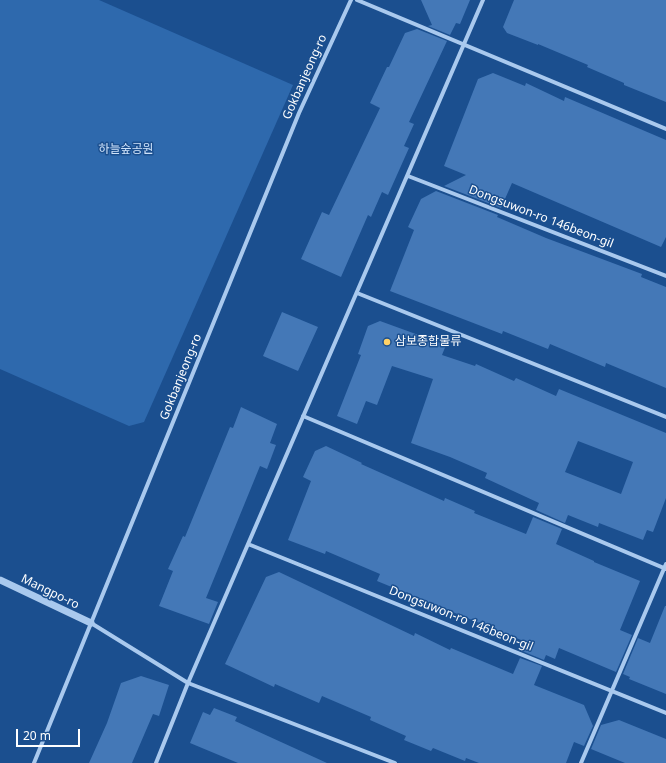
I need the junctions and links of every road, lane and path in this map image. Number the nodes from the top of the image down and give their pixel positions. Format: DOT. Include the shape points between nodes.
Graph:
graph roads {
  1 [pos="351,0"];
  2 [pos="357,0"];
  3 [pos="483,0"];
  4 [pos="464,45"];
  5 [pos="666,129"];
  6 [pos="408,176"];
  7 [pos="666,276"];
  8 [pos="356,293"];
  9 [pos="303,416"];
  10 [pos="666,417"];
  11 [pos="248,544"];
  12 [pos="665,567"];
  13 [pos="0,580"];
  14 [pos="91,624"];
  15 [pos="188,683"];
  16 [pos="612,691"];
  17 [pos="666,713"];
  18 [pos="34,763"];
  19 [pos="156,763"];
  20 [pos="395,763"];
  21 [pos="581,763"];
  1 -- 14 [label="street, Gokbanjeong-ro" via="299,113"];
  2 -- 4 [label="street"];
  3 -- 4 [label="street"];
  4 -- 5 [label="street"];
  4 -- 6 [label="street"];
  6 -- 7 [label="street, Dongsuwon-ro 146beon-gil"];
  6 -- 8 [label="street"];
  8 -- 9 [label="street"];
  8 -- 10 [label="street"];
  9 -- 11 [label="street"];
  9 -- 12 [label="street"];
  11 -- 15 [label="street"];
  11 -- 16 [label="street, Dongsuwon-ro 146beon-gil"];
  12 -- 16 [label="street"];
  13 -- 14 [label="street, Mangpo-ro"];
  14 -- 15 [label="street"];
  14 -- 18 [label="street, Gokbanjeong-ro"];
  15 -- 19 [label="street"];
  15 -- 20 [label="street"];
  16 -- 17 [label="street, Dongsuwon-ro 146beon-gil"];
  16 -- 21 [label="street"];
}
